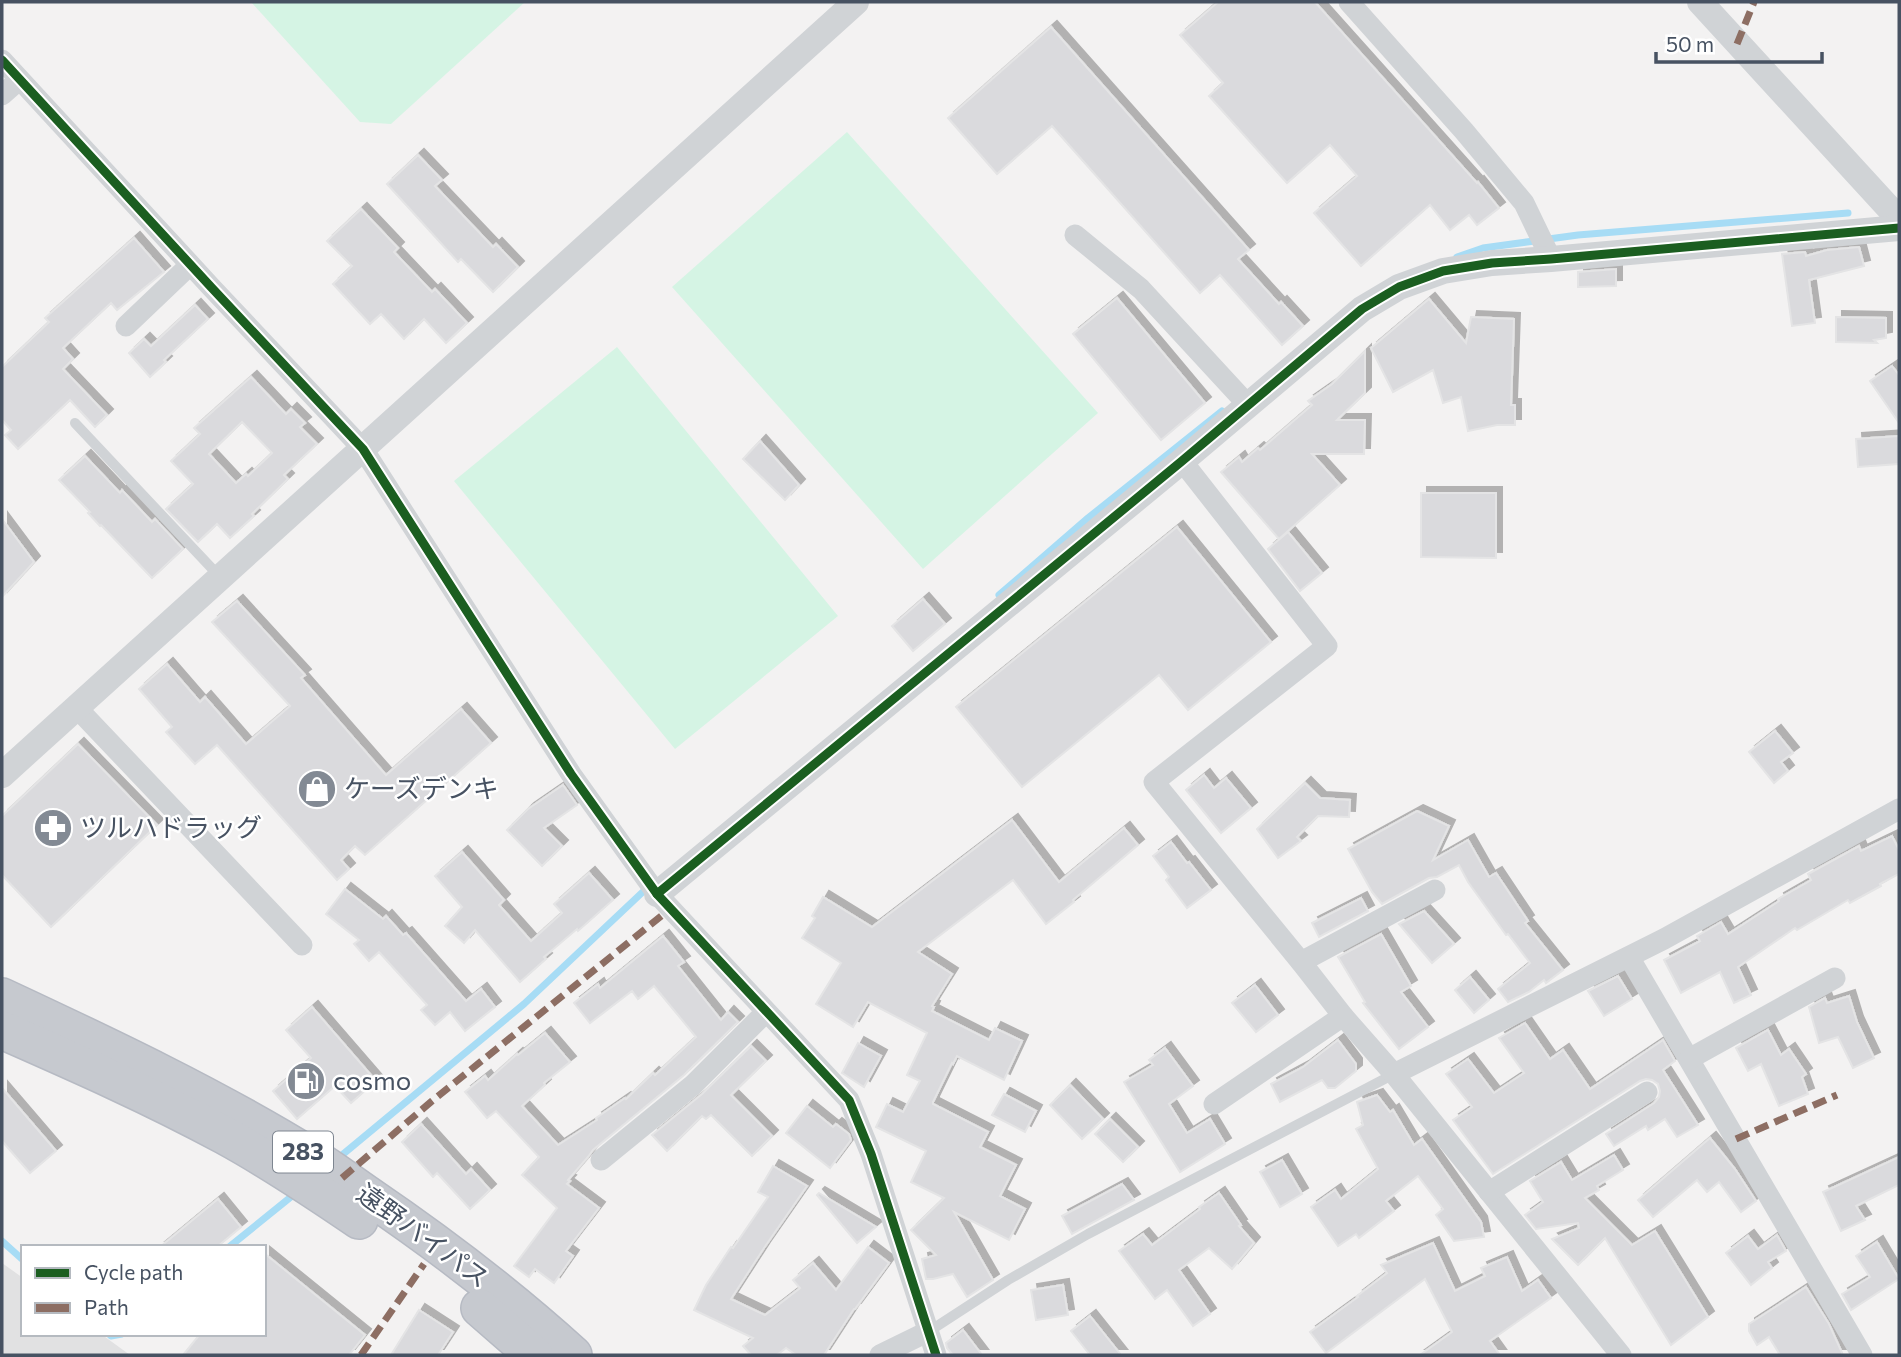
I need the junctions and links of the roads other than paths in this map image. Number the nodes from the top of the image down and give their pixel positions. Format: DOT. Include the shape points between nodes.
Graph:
graph roads {
  1 [pos="856,2"];
  2 [pos="1349,2"];
  3 [pos="1700,2"];
  4 [pos="2,60"];
  5 [pos="19,80"];
  6 [pos="2,95"];
  7 [pos="1899,219"];
  8 [pos="1899,228"];
  9 [pos="1075,235"];
  10 [pos="1549,256"];
  11 [pos="190,265"];
  12 [pos="126,326"];
  13 [pos="1248,405"];
  14 [pos="75,423"];
  15 [pos="363,449"];
  16 [pos="1182,461"];
  17 [pos="220,577"];
  18 [pos="76,707"];
  19 [pos="2,775"];
  20 [pos="1899,809"];
  21 [pos="1435,890"];
  22 [pos="657,894"];
  23 [pos="302,944"];
  24 [pos="1629,957"];
  25 [pos="1301,962"];
  26 [pos="1835,978"];
  27 [pos="2,997"];
  28 [pos="766,1012"];
  29 [pos="1343,1016"];
  30 [pos="2,1030"];
  31 [pos="1689,1059"];
  32 [pos="1394,1074"];
  33 [pos="1647,1092"];
  34 [pos="1214,1104"];
  35 [pos="601,1160"];
  36 [pos="1489,1192"];
  37 [pos="927,1332"];
  38 [pos="534,1355"];
  39 [pos="573,1355"];
  40 [pos="880,1355"];
  41 [pos="936,1355"];
  42 [pos="1621,1355"];
  43 [pos="1861,1355"];
  1 -- 15 [label="street"];
  2 -- 10 [label="street" via="1524,203"];
  3 -- 7 [label="street"];
  4 -- 5 [label="street"];
  5 -- 6 [label="street"];
  5 -- 11 [label="street"];
  8 -- 10 [label="street"];
  9 -- 13 [label="street" via="1141,289"];
  10 -- 13 [label="street" via="1443,271 1399,287 1362,309"];
  11 -- 12 [label="street"];
  11 -- 15 [label="street"];
  13 -- 16 [label="street"];
  14 -- 17 [label="lane"];
  15 -- 17 [label="street"];
  15 -- 22 [label="street" via="571,774"];
  16 -- 22 [label="street"];
  16 -- 25 [label="street" via="1326,646 1154,782"];
  17 -- 18 [label="street"];
  18 -- 19 [label="street"];
  18 -- 23 [label="street"];
  20 -- 24 [label="street"];
  21 -- 25 [label="street"];
  22 -- 28 [label="street"];
  24 -- 31 [label="street"];
  24 -- 32 [label="street"];
  25 -- 29 [label="street"];
  26 -- 31 [label="street"];
  27 -- 39 [label="highway, 遠野バイパス / 283" via="116,1050 314,1158 462,1262"];
  28 -- 35 [label="street" via="693,1084"];
  28 -- 37 [label="street" via="849,1100 871,1154"];
  29 -- 32 [label="street"];
  29 -- 34 [label="street"];
  30 -- 38 [label="highway, 遠野バイパス / 283" via="225,1135 424,1264"];
  31 -- 43 [label="street"];
  32 -- 36 [label="street"];
  32 -- 37 [label="lane" via="1088,1234"];
  33 -- 36 [label="street"];
  36 -- 42 [label="street"];
  37 -- 40 [label="street"];
  37 -- 41 [label="street"];
}
